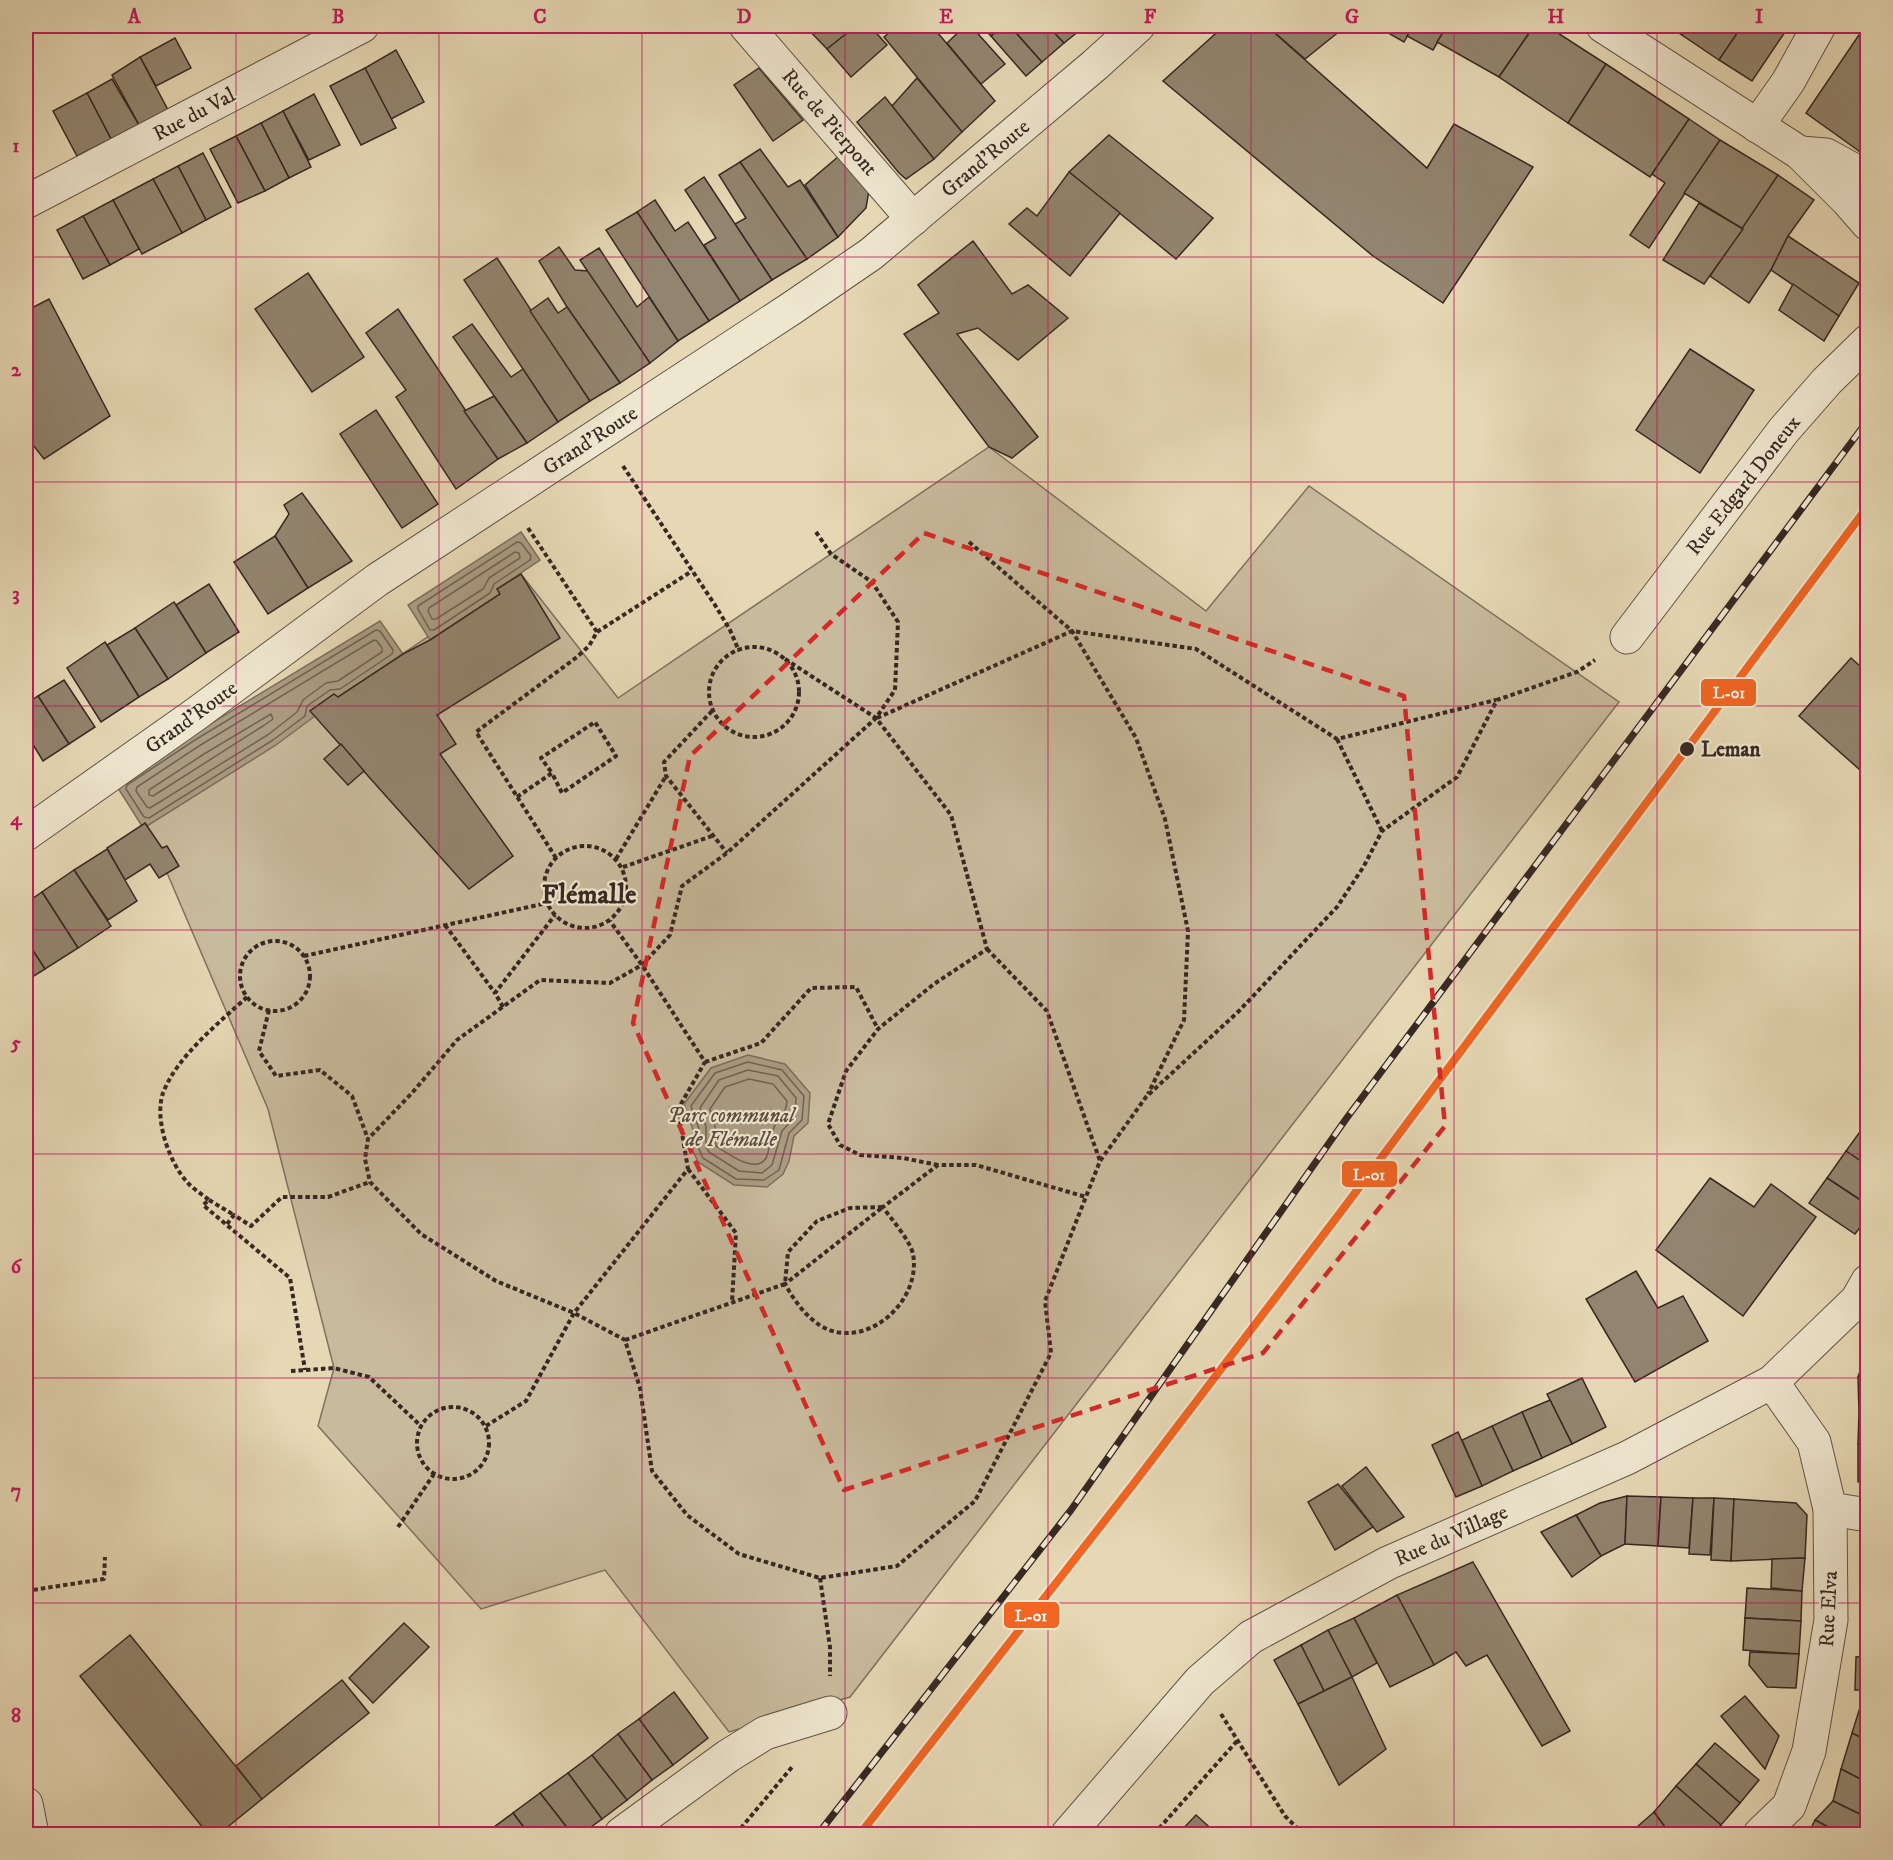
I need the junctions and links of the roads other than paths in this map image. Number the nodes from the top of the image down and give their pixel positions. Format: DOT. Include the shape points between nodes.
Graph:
graph roads {
  1 [pos="362,26"];
  2 [pos="746,26"];
  3 [pos="1138,26"];
  4 [pos="1603,26"];
  5 [pos="1819,26"];
  6 [pos="1757,126"];
  7 [pos="1800,153"];
  8 [pos="1868,178"];
  9 [pos="26,202"];
  10 [pos="913,219"];
  11 [pos="1868,224"];
  12 [pos="1868,340"];
  13 [pos="1627,637"];
  14 [pos="26,834"];
  15 [pos="1868,1281"];
  16 [pos="1772,1382"];
  17 [pos="1830,1509"];
  18 [pos="1868,1515"];
  19 [pos="830,1713"];
  20 [pos="26,1804"];
  21 [pos="32,1834"];
  22 [pos="621,1834"];
  23 [pos="1068,1834"];
  24 [pos="1760,1834"];
  1 -- 9 [label="street, Rue du Val"];
  2 -- 10 [label="street, Rue de Pierpont"];
  3 -- 10 [label="street, Grand'Route"];
  4 -- 6 [label="street"];
  5 -- 6 [label="street" via="1788,82"];
  6 -- 7 [label="street"];
  7 -- 8 [label="street" via="1826,155"];
  7 -- 11 [label="street"];
  10 -- 14 [label="street, Grand'Route" via="871,254 377,580"];
  12 -- 13 [label="street, Rue Edgard Doneux" via="1784,430"];
  15 -- 16 [label="street, Rue du Village" via="1857,1300"];
  16 -- 17 [label="street, Rue Elva" via="1814,1442"];
  16 -- 23 [label="street, Rue du Village" via="1627,1458 1388,1563 1251,1637 1200,1682"];
  17 -- 18 [label="street"];
  17 -- 24 [label="street, Rue Elva" via="1831,1620 1809,1751 1789,1806"];
  19 -- 22 [label="street" via="765,1733"];
  20 -- 21 [label="street"];
}
